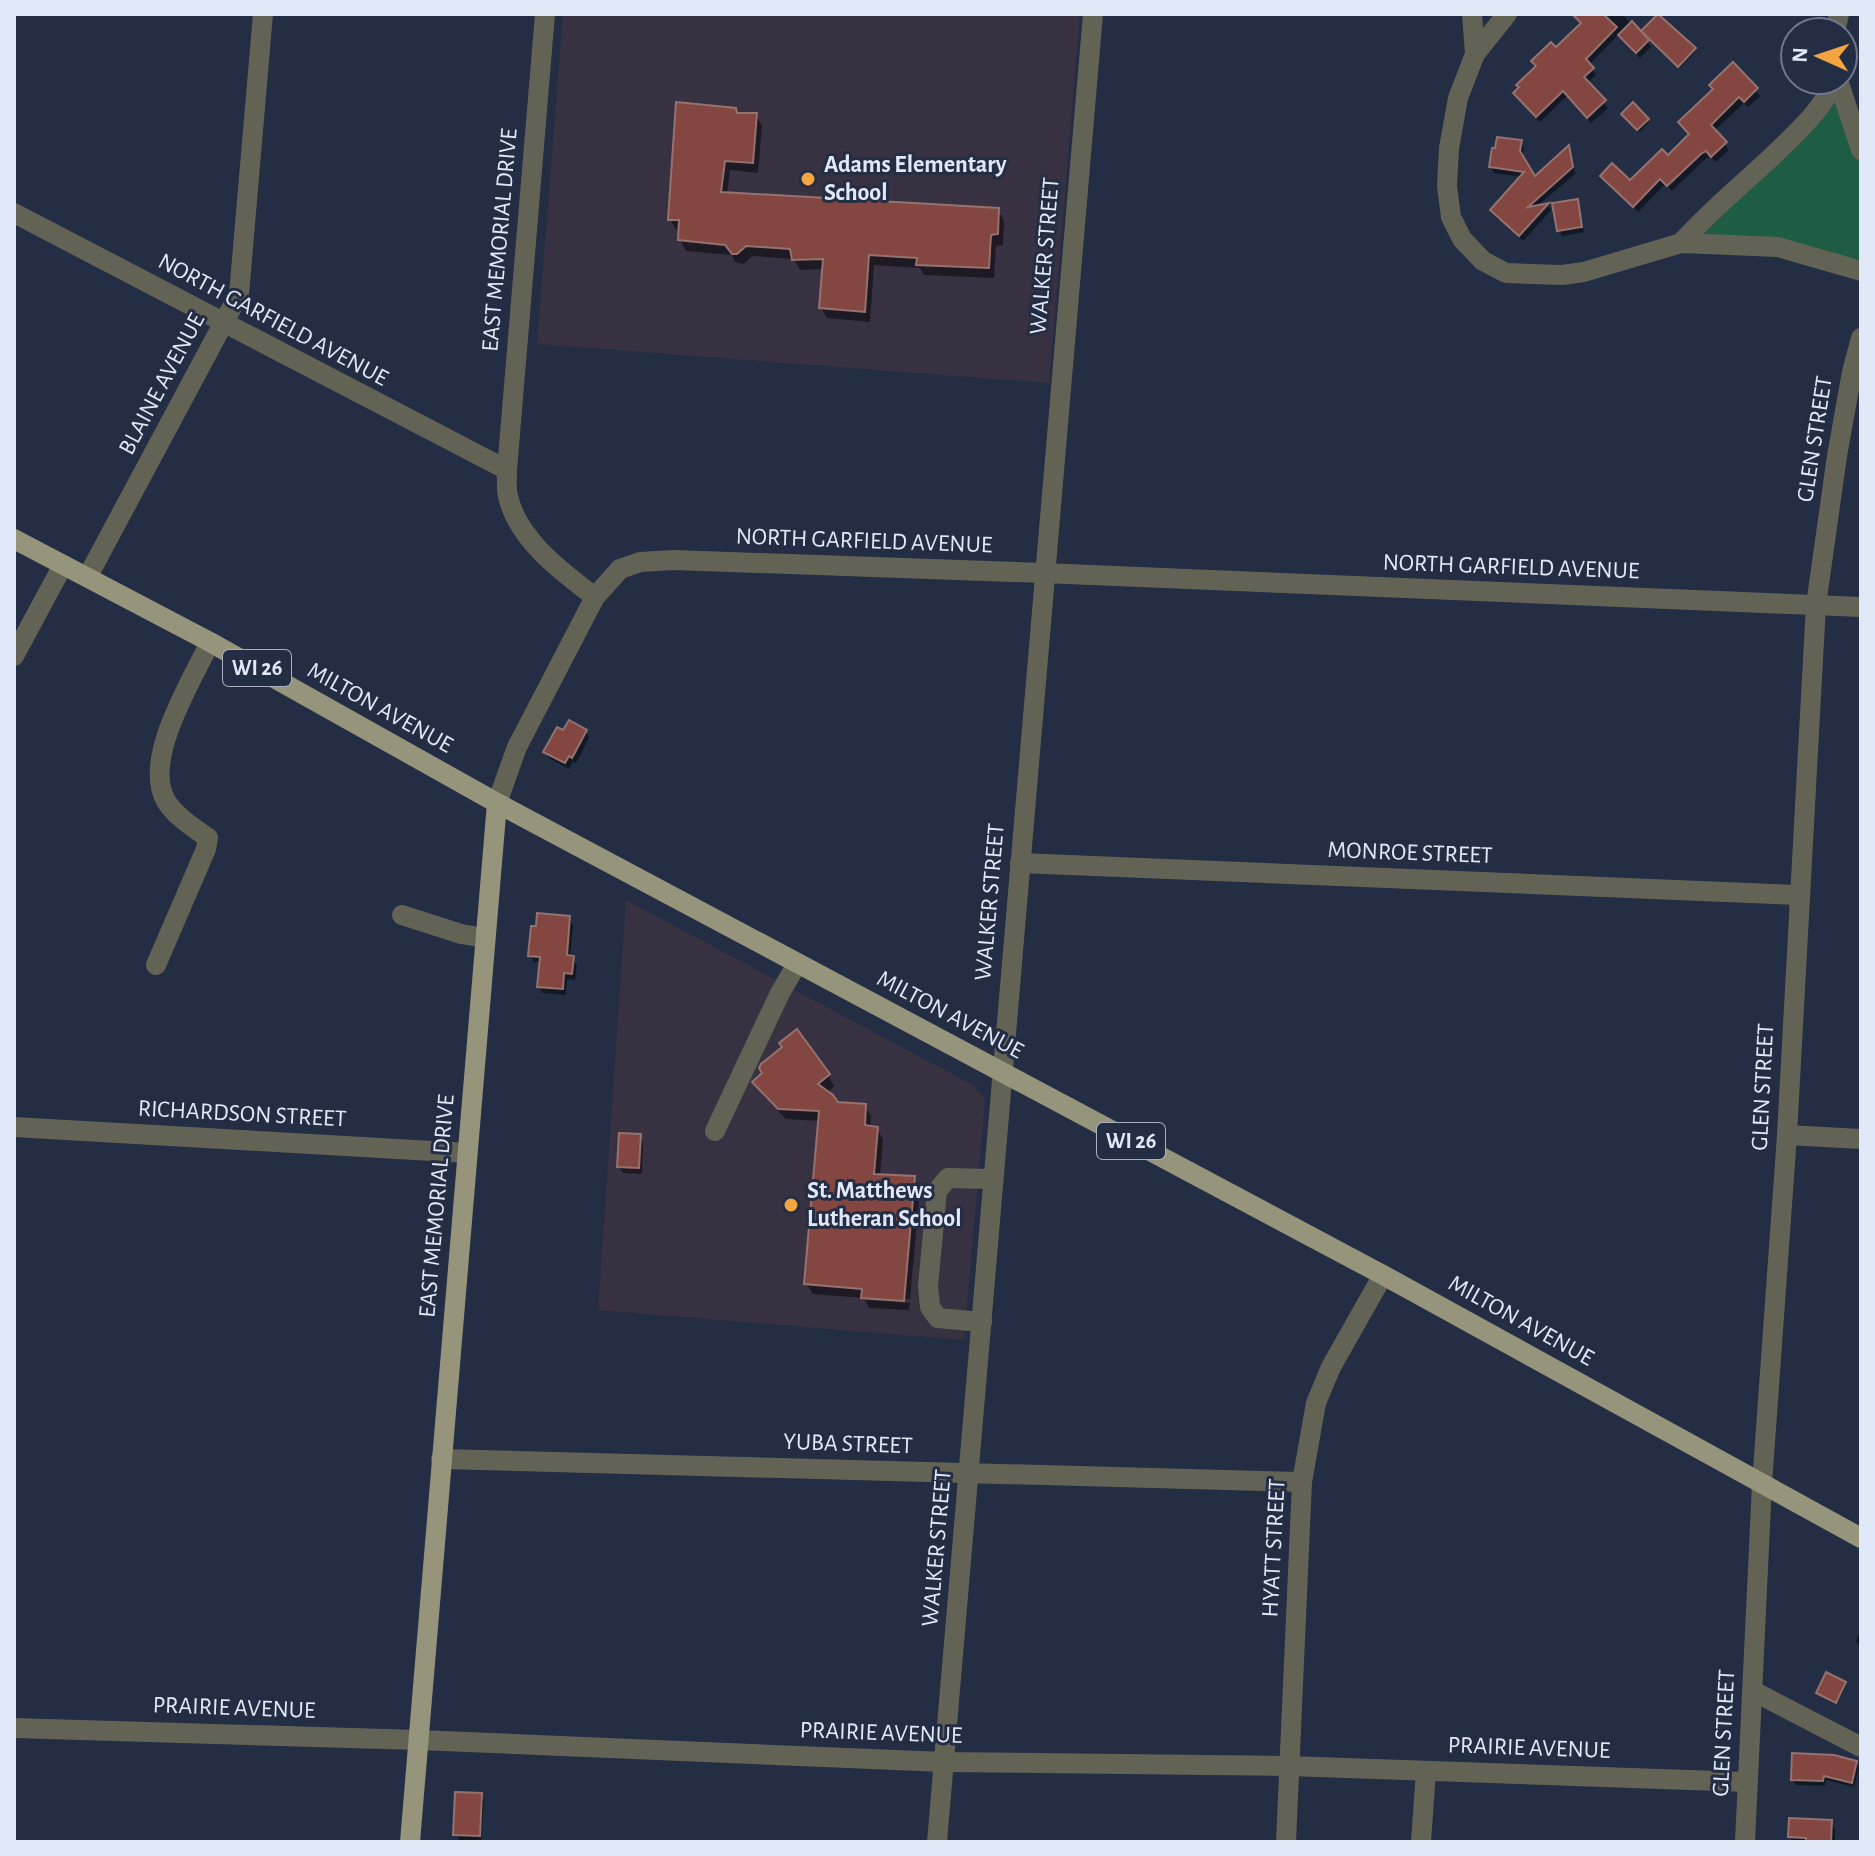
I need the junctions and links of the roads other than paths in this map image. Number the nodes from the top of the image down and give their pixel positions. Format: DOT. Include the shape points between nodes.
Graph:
graph roads {
  1 [pos="263,14"];
  2 [pos="545,14"];
  3 [pos="1093,14"];
  4 [pos="1472,14"];
  5 [pos="1507,14"];
  6 [pos="1475,54"];
  7 [pos="1827,96"];
  8 [pos="1843,96"];
  9 [pos="1861,150"];
  10 [pos="14,213"];
  11 [pos="1681,243"];
  12 [pos="1861,271"];
  13 [pos="224,324"];
  14 [pos="1861,338"];
  15 [pos="507,470"];
  16 [pos="14,539"];
  17 [pos="63,565"];
  18 [pos="1043,573"];
  19 [pos="88,576"];
  20 [pos="595,597"];
  21 [pos="1816,605"];
  22 [pos="1861,607"];
  23 [pos="210,642"];
  24 [pos="14,656"];
  25 [pos="497,803"];
  26 [pos="1020,863"];
  27 [pos="1798,895"];
  28 [pos="402,915"];
  29 [pos="485,938"];
  30 [pos="797,964"];
  31 [pos="156,965"];
  32 [pos="1002,1073"];
  33 [pos="14,1127"];
  34 [pos="715,1131"];
  35 [pos="1787,1135"];
  36 [pos="1861,1139"];
  37 [pos="467,1153"];
  38 [pos="993,1179"];
  39 [pos="1383,1275"];
  40 [pos="982,1322"];
  41 [pos="441,1459"];
  42 [pos="970,1474"];
  43 [pos="1302,1482"];
  44 [pos="1762,1484"];
  45 [pos="1861,1538"];
  46 [pos="1753,1691"];
  47 [pos="14,1728"];
  48 [pos="418,1740"];
  49 [pos="1861,1747"];
  50 [pos="944,1762"];
  51 [pos="1289,1766"];
  52 [pos="1426,1771"];
  53 [pos="1747,1782"];
  54 [pos="410,1842"];
  55 [pos="937,1842"];
  56 [pos="1286,1842"];
  57 [pos="1421,1842"];
  58 [pos="1745,1842"];
  1 -- 13 [label="street, BLAINE AVENUE" via="242,277"];
  2 -- 15 [label="street, EAST MEMORIAL DRIVE"];
  3 -- 18 [label="street, WALKER STREET"];
  4 -- 6 [label="street"];
  5 -- 6 [label="street"];
  6 -- 11 [label="street" via="1452,125 1447,186 1455,228 1483,261 1506,273 1562,275"];
  7 -- 11 [label="street"];
  8 -- 9 [label="street"];
  10 -- 13 [label="street, NORTH GARFIELD AVENUE"];
  11 -- 12 [label="street" via="1778,247"];
  13 -- 15 [label="street, NORTH GARFIELD AVENUE"];
  13 -- 19 [label="street, BLAINE AVENUE"];
  14 -- 21 [label="street, GLEN STREET" via="1837,456"];
  15 -- 20 [label="street" via="508,496 528,535"];
  16 -- 17 [label="main road, MILTON AVENUE / WI 26"];
  17 -- 19 [label="main road, MILTON AVENUE / WI 26"];
  17 -- 24 [label="street"];
  18 -- 20 [label="street, NORTH GARFIELD AVENUE" via="640,562 620,569"];
  18 -- 21 [label="street, NORTH GARFIELD AVENUE"];
  18 -- 26 [label="street, WALKER STREET"];
  19 -- 23 [label="main road, MILTON AVENUE / WI 26"];
  20 -- 25 [label="street, EAST MEMORIAL DRIVE" via="517,747"];
  21 -- 22 [label="street, NORTH GARFIELD AVENUE"];
  21 -- 27 [label="street, GLEN STREET"];
  23 -- 25 [label="main road, MILTON AVENUE / WI 26"];
  23 -- 31 [label="street" via="170,728 159,772 168,805 208,838"];
  25 -- 29 [label="main road, EAST MEMORIAL DRIVE"];
  25 -- 30 [label="main road, MILTON AVENUE / WI 26"];
  26 -- 27 [label="street, MONROE STREET"];
  26 -- 32 [label="street, WALKER STREET"];
  27 -- 35 [label="street, GLEN STREET"];
  28 -- 29 [label="street"];
  29 -- 37 [label="main road, EAST MEMORIAL DRIVE"];
  30 -- 32 [label="main road, MILTON AVENUE / WI 26"];
  30 -- 34 [label="street"];
  32 -- 38 [label="street, WALKER STREET"];
  32 -- 39 [label="main road, MILTON AVENUE / WI 26"];
  33 -- 37 [label="street, RICHARDSON STREET"];
  35 -- 36 [label="street"];
  35 -- 44 [label="street, GLEN STREET"];
  37 -- 41 [label="main road, EAST MEMORIAL DRIVE"];
  38 -- 40 [label="street, WALKER STREET"];
  38 -- 40 [label="street" via="948,1178 937,1191 928,1286 930,1307 938,1318"];
  39 -- 43 [label="street, HYATT STREET" via="1316,1403"];
  39 -- 44 [label="main road, MILTON AVENUE / WI 26"];
  40 -- 42 [label="street, WALKER STREET"];
  41 -- 42 [label="street, YUBA STREET"];
  41 -- 48 [label="main road, EAST MEMORIAL DRIVE"];
  42 -- 43 [label="street, YUBA STREET"];
  42 -- 50 [label="street, WALKER STREET"];
  43 -- 51 [label="street, HYATT STREET"];
  44 -- 45 [label="main road, MILTON AVENUE / WI 26"];
  44 -- 46 [label="street, GLEN STREET"];
  46 -- 49 [label="street"];
  46 -- 53 [label="street, GLEN STREET"];
  47 -- 48 [label="street, PRAIRIE AVENUE"];
  48 -- 50 [label="street, PRAIRIE AVENUE"];
  48 -- 54 [label="main road, EAST MEMORIAL DRIVE"];
  50 -- 51 [label="street, PRAIRIE AVENUE"];
  50 -- 55 [label="street, WALKER STREET"];
  51 -- 52 [label="street, PRAIRIE AVENUE"];
  51 -- 56 [label="street, HYATT STREET"];
  52 -- 53 [label="street, PRAIRIE AVENUE"];
  52 -- 57 [label="street"];
  53 -- 58 [label="street, GLEN STREET"];
}
